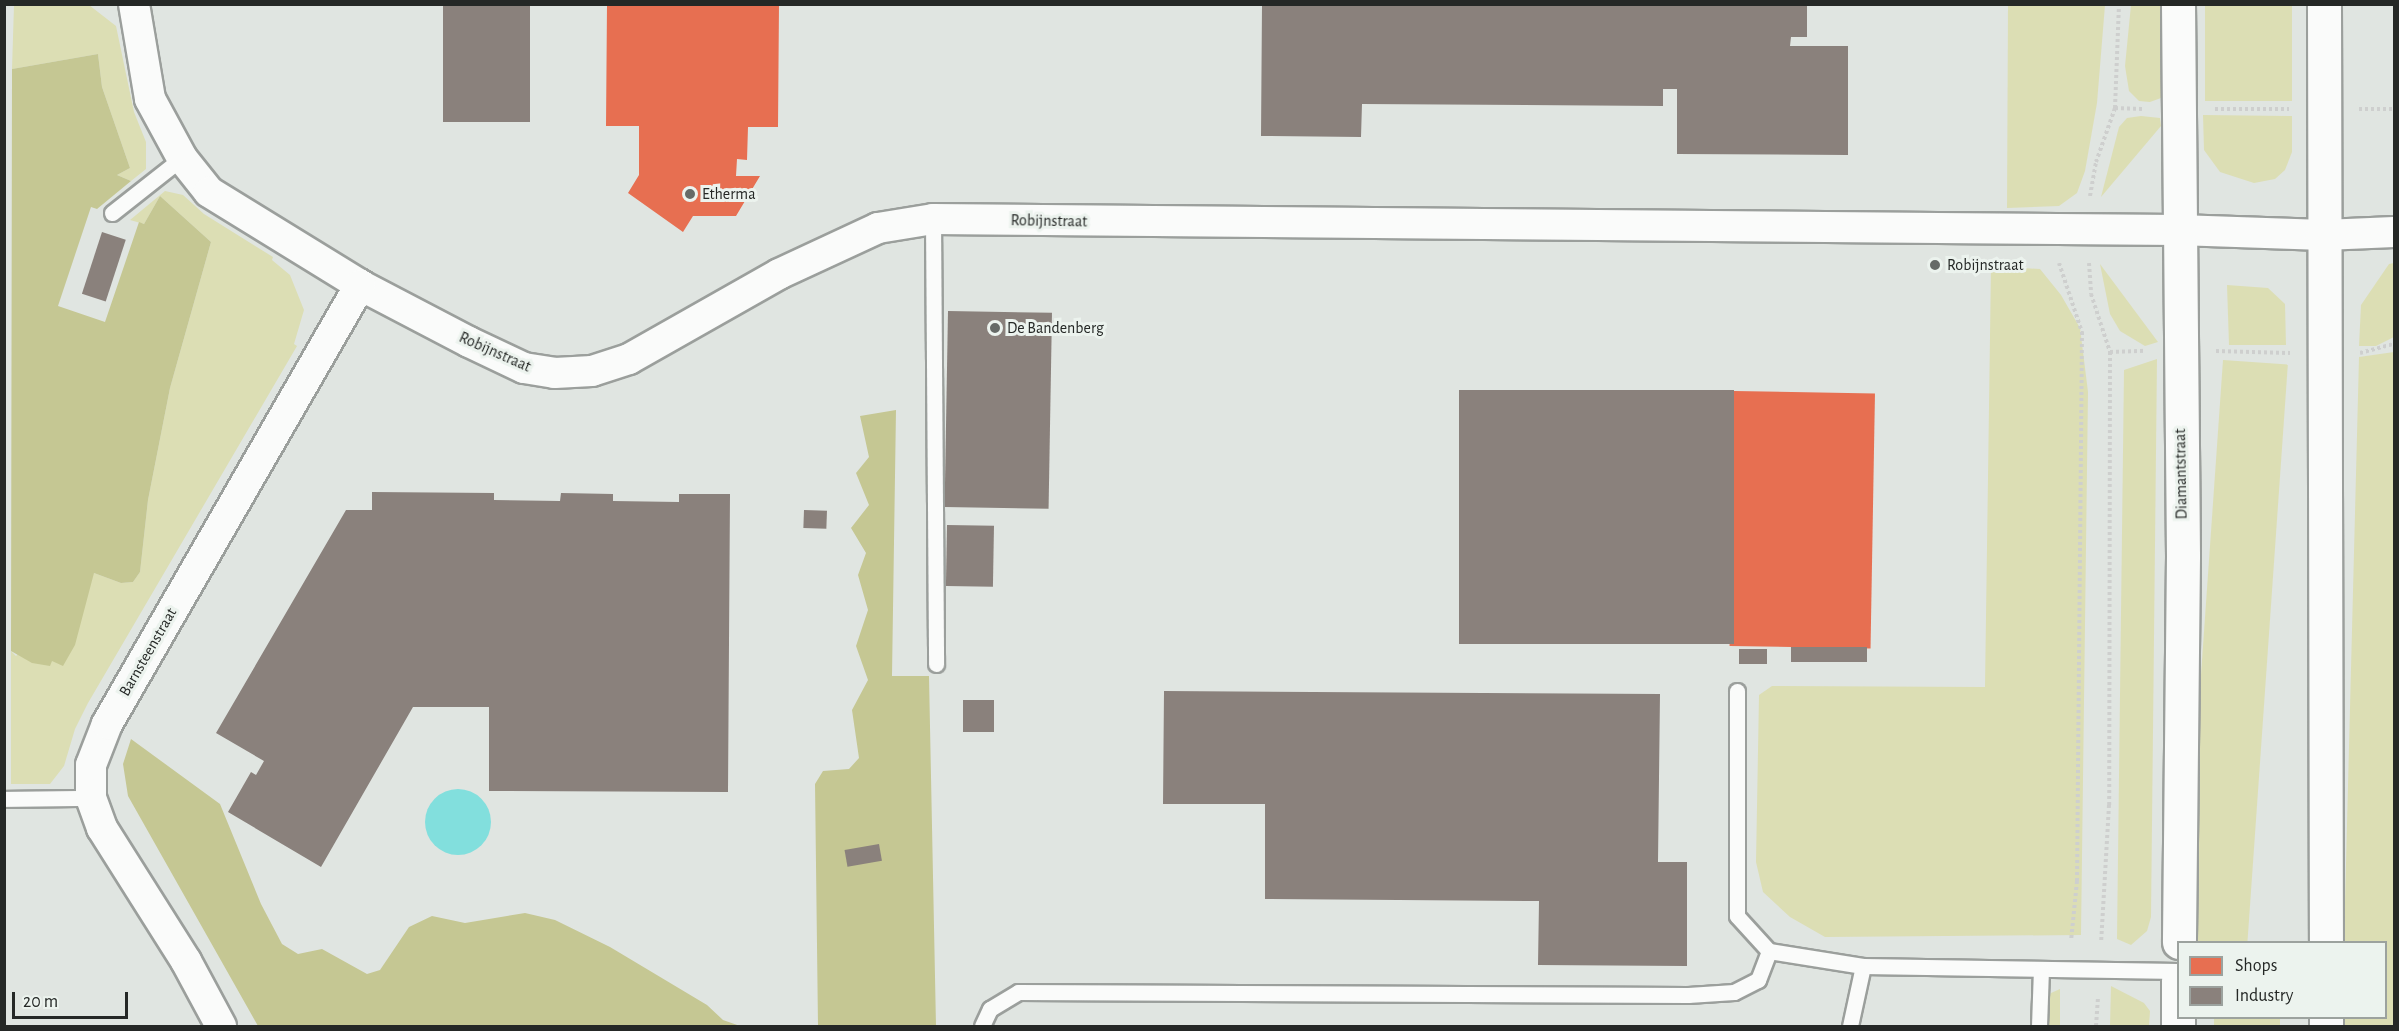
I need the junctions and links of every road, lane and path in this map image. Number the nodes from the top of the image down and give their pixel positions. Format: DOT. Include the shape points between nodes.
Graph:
graph roads {
  1 [pos="134,4"];
  2 [pos="2119,4"];
  3 [pos="2178,4"];
  4 [pos="2324,4"];
  5 [pos="2115,108"];
  6 [pos="2177,109"];
  7 [pos="2325,109"];
  8 [pos="2394,109"];
  9 [pos="182,158"];
  10 [pos="112,213"];
  11 [pos="933,219"];
  12 [pos="2178,230"];
  13 [pos="2089,231"];
  14 [pos="2394,232"];
  15 [pos="2324,235"];
  16 [pos="2047,261"];
  17 [pos="360,285"];
  18 [pos="2394,344"];
  19 [pos="2178,350"];
  20 [pos="2110,352"];
  21 [pos="2327,353"];
  22 [pos="936,664"];
  23 [pos="1737,691"];
  24 [pos="91,798"];
  25 [pos="4,799"];
  26 [pos="2179,941"];
  27 [pos="2326,941"];
  28 [pos="2070,950"];
  29 [pos="1769,951"];
  30 [pos="1863,966"];
  31 [pos="2041,970"];
  32 [pos="2177,971"];
  33 [pos="2099,972"];
  34 [pos="221,1026"];
  35 [pos="982,1026"];
  36 [pos="1850,1026"];
  37 [pos="2039,1026"];
  38 [pos="2096,1026"];
  1 -- 9 [label="street, Robijnstraat" via="150,99"];
  2 -- 5 [label="path"];
  3 -- 6 [label="main road, Diamantstraat"];
  4 -- 7 [label="main road"];
  5 -- 6 [label="path"];
  5 -- 13 [label="path" via="2096,162"];
  6 -- 7 [label="path"];
  6 -- 12 [label="main road, Diamantstraat"];
  7 -- 8 [label="path"];
  7 -- 15 [label="main road"];
  9 -- 10 [label="lane"];
  9 -- 17 [label="street, Robijnstraat" via="209,192"];
  11 -- 13 [label="street, Robijnstraat"];
  11 -- 17 [label="street, Robijnstraat" via="878,228 779,274 629,359 592,370 555,373 524,368"];
  11 -- 22 [label="lane"];
  12 -- 13 [label="street, Robijnstraat"];
  12 -- 15 [label="street, Robijnstraat"];
  12 -- 19 [label="main road, Diamantstraat"];
  13 -- 20 [label="path" via="2091,294"];
  14 -- 15 [label="street, Robijnstraat"];
  15 -- 21 [label="main road"];
  16 -- 28 [label="path" via="2059,261 2082,333 2077,881"];
  17 -- 24 [label="street, Barnsteenstraat" via="107,724 91,765"];
  18 -- 21 [label="path" via="2366,352"];
  19 -- 20 [label="path"];
  19 -- 21 [label="path"];
  19 -- 26 [label="main road, Diamantstraat" via="2183,556"];
  20 -- 33 [label="path" via="2109,805"];
  21 -- 27 [label="main road"];
  23 -- 29 [label="lane" via="1737,916"];
  24 -- 25 [label="lane"];
  24 -- 34 [label="street, Barnsteenstraat" via="102,828 186,961"];
  29 -- 30 [label="lane"];
  29 -- 35 [label="lane" via="1758,980 1734,992 1018,992 990,1009"];
  30 -- 31 [label="lane"];
  30 -- 36 [label="lane"];
  31 -- 33 [label="lane"];
  31 -- 37 [label="lane"];
  32 -- 33 [label="lane"];
  33 -- 38 [label="path"];
}
